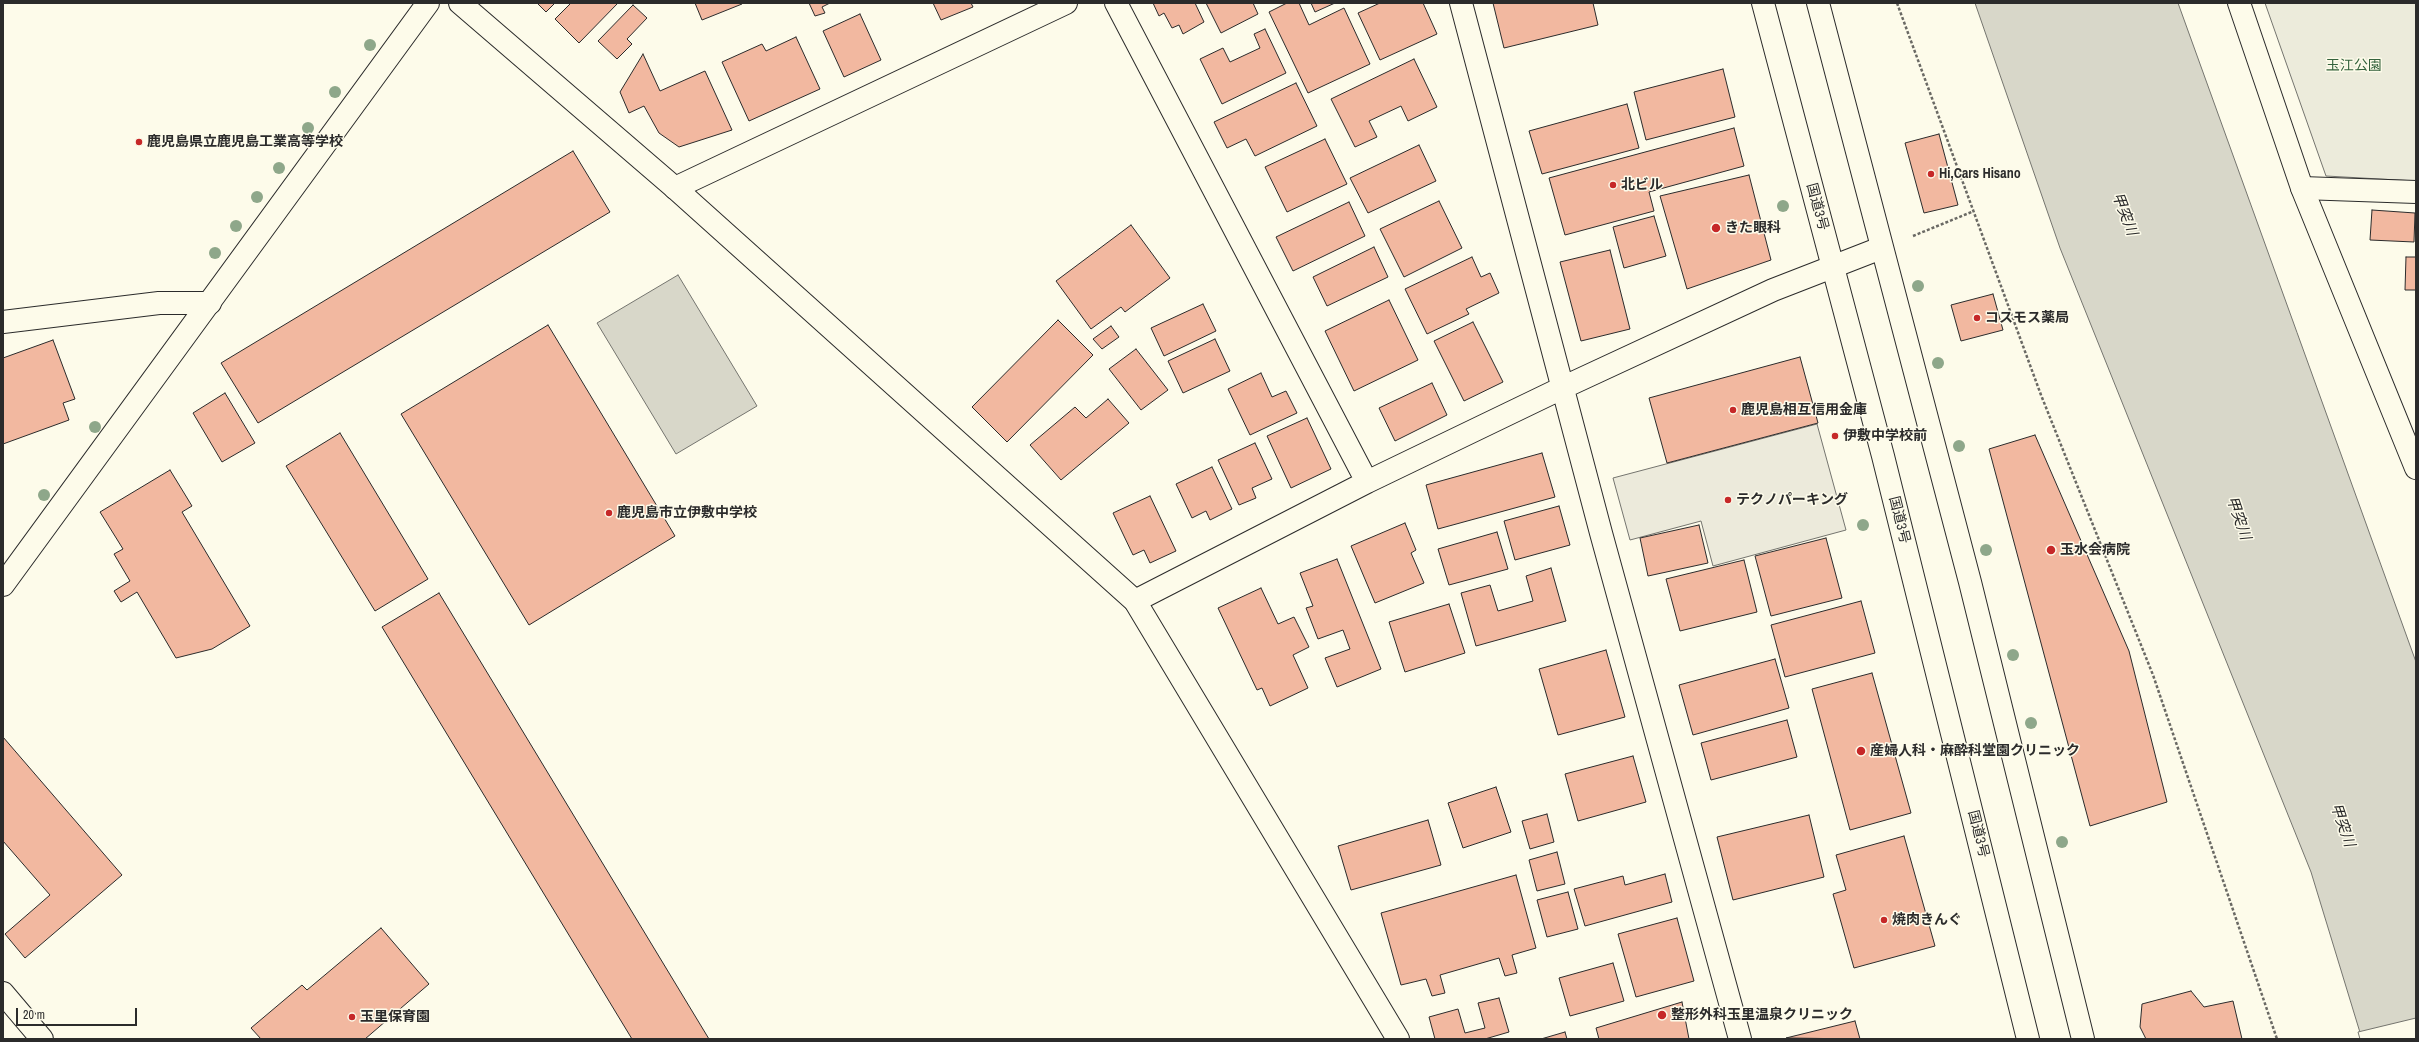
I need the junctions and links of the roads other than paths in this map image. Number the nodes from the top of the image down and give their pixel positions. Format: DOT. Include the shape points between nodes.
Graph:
graph roads {
  1 [pos="428,3"];
  2 [pos="460,3"];
  3 [pos="1066,3"];
  4 [pos="1116,3"];
  5 [pos="1461,3"];
  6 [pos="1763,3"];
  7 [pos="1818,3"];
  8 [pos="2238,3"];
  9 [pos="675,188"];
  10 [pos="2302,188"];
  11 [pos="2416,192"];
  12 [pos="1881,248"];
  13 [pos="1833,266"];
  14 [pos="210,303"];
  15 [pos="3,322"];
  16 [pos="1562,388"];
  17 [pos="2416,468"];
  18 [pos="1367,482"];
  19 [pos="3,585"];
  20 [pos="1135,601"];
  21 [pos="3,993"];
  22 [pos="42,1039"];
  23 [pos="1398,1039"];
  24 [pos="1740,1039"];
  25 [pos="2028,1039"];
  26 [pos="2083,1039"];
  1 -- 14 [label="main road"];
  2 -- 9 [label="main road"];
  3 -- 9 [label="main road"];
  4 -- 18 [label="main road"];
  5 -- 16 [label="main road"];
  6 -- 13 [label="main road, 国道3号"];
  7 -- 12 [label="main road"];
  8 -- 10 [label="main road"];
  9 -- 20 [label="main road"];
  10 -- 11 [label="main road"];
  10 -- 17 [label="main road"];
  12 -- 13 [label="main road"];
  12 -- 26 [label="main road" via="1970,582"];
  13 -- 16 [label="main road" via="1773,290"];
  13 -- 25 [label="main road, 国道3号" via="1901,526"];
  14 -- 15 [label="main road" via="159,303"];
  14 -- 19 [label="main road"];
  16 -- 18 [label="main road"];
  16 -- 24 [label="main road"];
  18 -- 20 [label="main road"];
  20 -- 23 [label="main road"];
  21 -- 22 [label="main road"];
}
